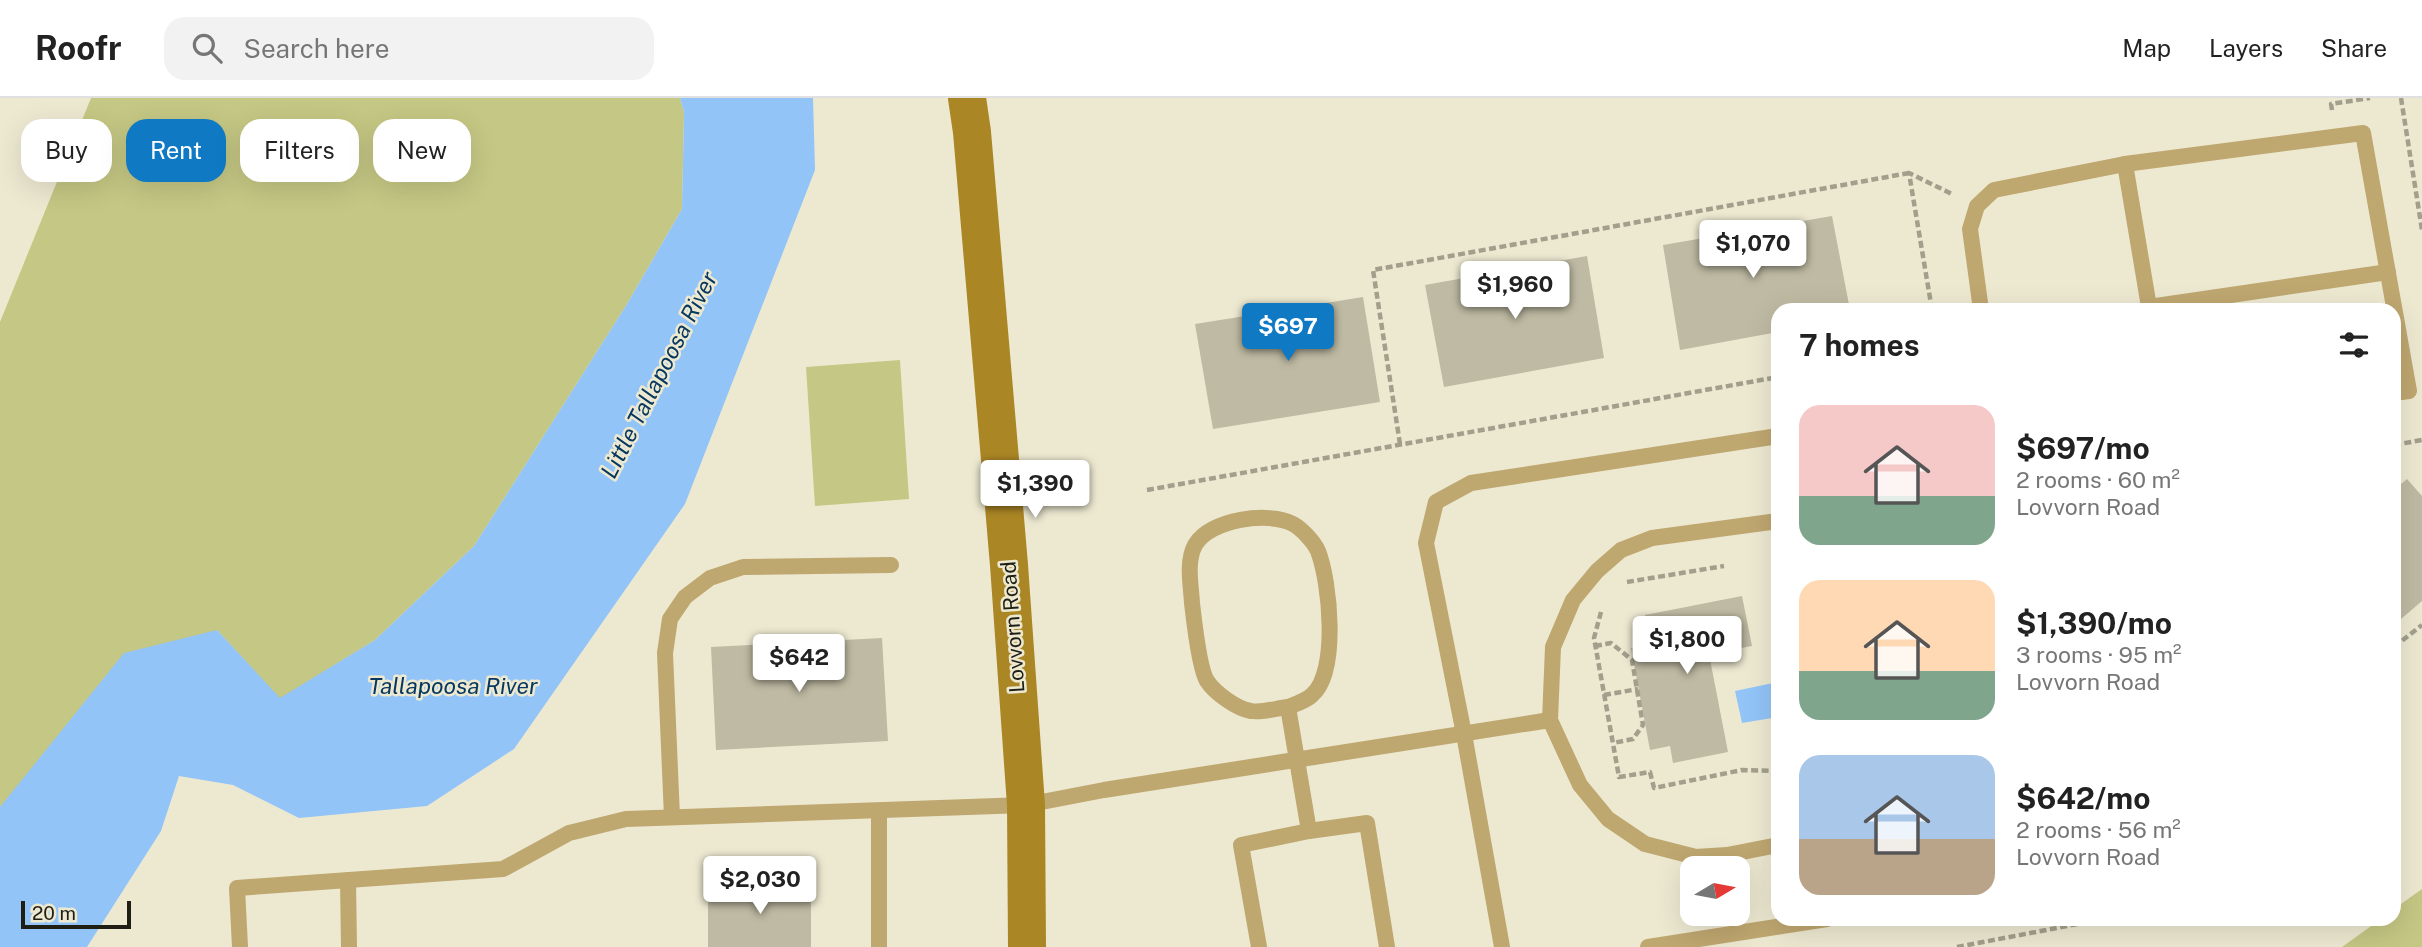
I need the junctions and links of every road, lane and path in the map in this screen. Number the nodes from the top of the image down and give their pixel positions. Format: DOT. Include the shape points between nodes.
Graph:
graph roads {
  1 [pos="967,98"];
  2 [pos="2401,98"];
  3 [pos="2125,164"];
  4 [pos="1909,173"];
  5 [pos="1977,206"];
  6 [pos="2422,230"];
  7 [pos="2388,272"];
  8 [pos="1931,303"];
  9 [pos="1980,303"];
  10 [pos="2149,303"];
  11 [pos="2183,303"];
  12 [pos="2393,303"];
  13 [pos="2401,346"];
  14 [pos="1771,378"];
  15 [pos="2401,392"];
  16 [pos="1771,437"];
  17 [pos="2422,440"];
  18 [pos="1400,444"];
  19 [pos="2401,444"];
  20 [pos="1147,490"];
  21 [pos="1771,522"];
  22 [pos="891,565"];
  23 [pos="1724,566"];
  24 [pos="1618,589"];
  25 [pos="1605,604"];
  26 [pos="2422,625"];
  27 [pos="2401,642"];
  28 [pos="1595,646"];
  29 [pos="1637,689"];
  30 [pos="1604,695"];
  31 [pos="1288,707"];
  32 [pos="1550,720"];
  33 [pos="1464,734"];
  34 [pos="1613,743"];
  35 [pos="1296,760"];
  36 [pos="1771,771"];
  37 [pos="1026,805"];
  38 [pos="879,812"];
  39 [pos="672,817"];
  40 [pos="1310,831"];
  41 [pos="1771,846"];
  42 [pos="348,880"];
  43 [pos="1782,926"];
  44 [pos="2067,926"];
  45 [pos="240,947"];
  46 [pos="349,947"];
  47 [pos="879,947"];
  48 [pos="1027,947"];
  49 [pos="1259,947"];
  50 [pos="1387,947"];
  51 [pos="1502,947"];
  52 [pos="1648,947"];
  53 [pos="1957,947"];
  1 -- 37 [label="street, Lovvorn Road"];
  2 -- 6 [label="path"];
  3 -- 5 [label="lane" via="1994,190"];
  3 -- 7 [label="lane" via="2363,133"];
  3 -- 10 [label="lane"];
  4 -- 5 [label="path"];
  4 -- 8 [label="path"];
  4 -- 18 [label="path" via="1373,270"];
  5 -- 9 [label="lane" via="1970,229"];
  7 -- 11 [label="lane"];
  7 -- 12 [label="lane"];
  13 -- 15 [label="lane" via="2409,391"];
  14 -- 18 [label="path"];
  16 -- 33 [label="lane" via="1471,483 1436,502 1426,543"];
  17 -- 19 [label="path"];
  18 -- 20 [label="path"];
  21 -- 32 [label="lane" via="1652,538 1621,550 1597,571 1573,600 1553,648"];
  22 -- 39 [label="lane" via="743,567 710,578 685,597 670,620 665,653"];
  23 -- 24 [label="path" via="1625,582"];
  25 -- 28 [label="path"];
  26 -- 27 [label="path"];
  28 -- 29 [label="path" via="1611,643 1632,660"];
  28 -- 30 [label="path"];
  29 -- 30 [label="path"];
  29 -- 34 [label="path" via="1643,725 1633,739"];
  30 -- 34 [label="path"];
  31 -- 31 [label="lane" via="1313,695 1327,672 1327,597 1318,550 1293,523 1253,519 1217,526 1195,545 1190,574 1207,681 1228,700 1251,711"];
  31 -- 35 [label="lane"];
  32 -- 33 [label="lane"];
  32 -- 41 [label="lane" via="1580,785 1608,819 1646,844 1696,858"];
  33 -- 35 [label="lane"];
  33 -- 51 [label="lane"];
  34 -- 36 [label="path" via="1619,777 1650,772 1654,788 1742,769"];
  35 -- 37 [label="lane"];
  35 -- 40 [label="lane"];
  37 -- 38 [label="lane"];
  37 -- 48 [label="street, Lovvorn Road"];
  38 -- 39 [label="lane"];
  38 -- 47 [label="lane"];
  39 -- 42 [label="lane" via="626,819 569,833 503,869"];
  40 -- 49 [label="lane" via="1241,845"];
  40 -- 50 [label="lane" via="1367,823"];
  42 -- 45 [label="lane" via="237,888"];
  42 -- 46 [label="lane"];
  43 -- 52 [label="lane"];
  44 -- 53 [label="path"];
}
